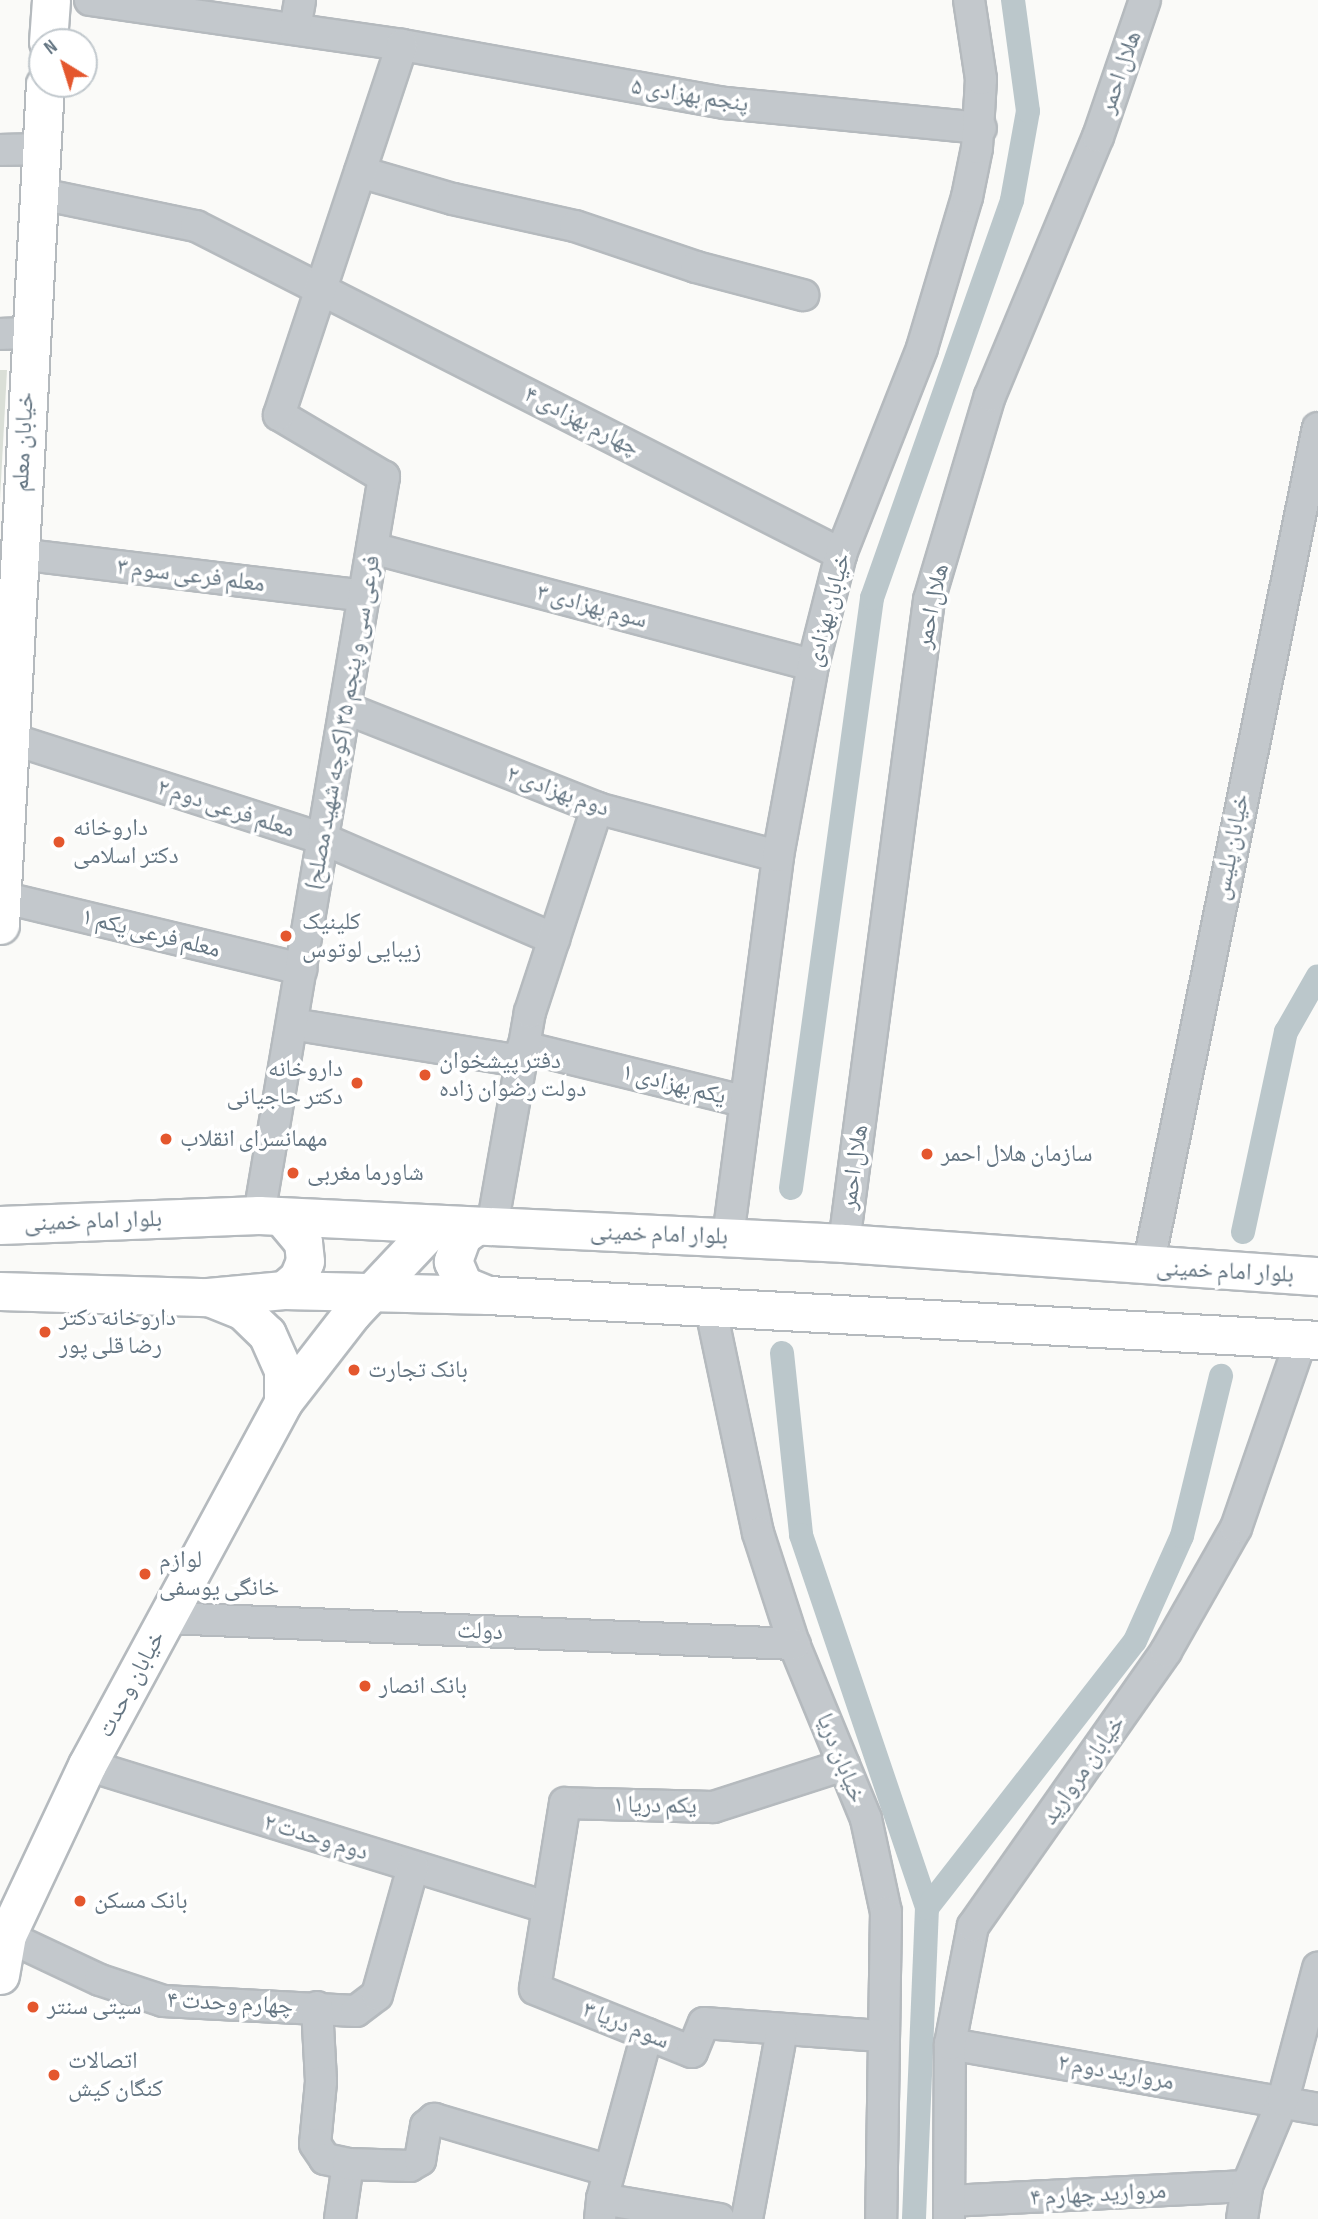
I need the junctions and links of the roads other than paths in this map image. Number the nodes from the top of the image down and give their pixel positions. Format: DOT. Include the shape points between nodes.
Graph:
graph roads {
  1 [pos="51,0"];
  2 [pos="90,0"];
  3 [pos="300,0"];
  4 [pos="969,0"];
  5 [pos="1145,0"];
  6 [pos="49,28"];
  7 [pos="295,29"];
  8 [pos="402,45"];
  9 [pos="44,98"];
  10 [pos="981,128"];
  11 [pos="41,149"];
  12 [pos="0,150"];
  13 [pos="360,172"];
  14 [pos="41,194"];
  15 [pos="323,287"];
  16 [pos="803,295"];
  17 [pos="15,333"];
  18 [pos="1318,428"];
  19 [pos="372,548"];
  20 [pos="18,554"];
  21 [pos="841,554"];
  22 [pos="363,596"];
  23 [pos="813,665"];
  24 [pos="345,708"];
  25 [pos="9,738"];
  26 [pos="597,808"];
  27 [pos="323,839"];
  28 [pos="778,856"];
  29 [pos="1,911"];
  30 [pos="554,939"];
  31 [pos="301,969"];
  32 [pos="292,1024"];
  33 [pos="522,1054"];
  34 [pos="743,1101"];
  35 [pos="272,1217"];
  36 [pos="0,1225"];
  37 [pos="434,1226"];
  38 [pos="482,1228"];
  39 [pos="728,1237"];
  40 [pos="844,1243"];
  41 [pos="1148,1267"];
  42 [pos="1318,1276"];
  43 [pos="284,1290"];
  44 [pos="0,1291"];
  45 [pos="488,1295"];
  46 [pos="368,1296"];
  47 [pos="208,1297"];
  48 [pos="711,1310"];
  49 [pos="1309,1340"];
  50 [pos="283,1402"];
  51 [pos="166,1618"];
  52 [pos="794,1644"];
  53 [pos="87,1765"];
  54 [pos="844,1765"];
  55 [pos="413,1867"];
  56 [pos="545,1907"];
  57 [pos="4,1934"];
  58 [pos="1318,1968"];
  59 [pos="0,1975"];
  60 [pos="317,2007"];
  61 [pos="782,2030"];
  62 [pos="647,2034"];
  63 [pos="881,2036"];
  64 [pos="950,2043"];
  65 [pos="1283,2100"];
  66 [pos="1318,2109"];
  67 [pos="348,2164"];
  68 [pos="1247,2186"];
  69 [pos="603,2196"];
  70 [pos="1048,2208"];
  71 [pos="949,2210"];
  72 [pos="340,2219"];
  73 [pos="719,2219"];
  74 [pos="747,2219"];
  75 [pos="881,2219"];
  76 [pos="1242,2219"];
  1 -- 6 [label="main road"];
  2 -- 7 [label="street, پنجم بهزادی ۵"];
  3 -- 7 [label="street"];
  4 -- 10 [label="street, خیابان بهزادی" via="981,79"];
  5 -- 40 [label="street, هلال احمر" via="1098,137 990,396 929,600"];
  7 -- 8 [label="street, پنجم بهزادی ۵"];
  8 -- 10 [label="street, پنجم بهزادی ۵" via="725,103"];
  8 -- 13 [label="street"];
  9 -- 11 [label="main road, خیابان معلم"];
  10 -- 21 [label="street, خیابان بهزادی" via="967,197 922,348"];
  11 -- 12 [label="street"];
  11 -- 14 [label="main road, خیابان معلم"];
  13 -- 15 [label="street"];
  13 -- 16 [label="street" via="453,199 575,226 696,267"];
  14 -- 15 [label="street, چهارم بهزادی ۴" via="196,226"];
  14 -- 17 [label="main road, خیابان معلم"];
  15 -- 19 [label="street, فرعی سی و پنجم ۳۵ (کوچه شهید مصلح)" via="279,415 384,477"];
  15 -- 21 [label="street, چهارم بهزادی ۴"];
  17 -- 20 [label="main road, خیابان معلم"];
  18 -- 41 [label="street, خیابان پلیس"];
  19 -- 22 [label="street, فرعی سی و پنجم ۳۵ (کوچه شهید مصلح)"];
  19 -- 23 [label="street, سوم بهزادی ۳"];
  20 -- 22 [label="street, معلم فرعی سوم ۳"];
  20 -- 25 [label="main road, خیابان معلم"];
  21 -- 23 [label="street, خیابان بهزادی"];
  22 -- 24 [label="street, فرعی سی و پنجم ۳۵ (کوچه شهید مصلح)"];
  23 -- 28 [label="street, خیابان بهزادی"];
  24 -- 26 [label="street, دوم بهزادی ۲"];
  24 -- 27 [label="street, فرعی سی و پنجم ۳۵ (کوچه شهید مصلح)"];
  25 -- 27 [label="street, معلم فرعی دوم ۲"];
  25 -- 29 [label="main road, خیابان معلم"];
  26 -- 28 [label="street, دوم بهزادی ۲"];
  26 -- 30 [label="street"];
  27 -- 30 [label="street, معلم فرعی دوم ۲"];
  27 -- 31 [label="street, فرعی سی و پنجم ۳۵ (کوچه شهید مصلح)"];
  28 -- 34 [label="street, خیابان بهزادی"];
  29 -- 31 [label="street, معلم فرعی یکم ۱"];
  30 -- 33 [label="street"];
  31 -- 32 [label="street, فرعی سی و پنجم ۳۵ (کوچه شهید مصلح)"];
  32 -- 33 [label="street, یکم بهزادی ۱"];
  32 -- 35 [label="street, فرعی سی و پنجم ۳۵ (کوچه شهید مصلح)"];
  33 -- 34 [label="street, یکم بهزادی ۱"];
  33 -- 38 [label="street"];
  34 -- 39 [label="street, خیابان بهزادی"];
  35 -- 36 [label="main road, بلوار امام خمینی"];
  35 -- 37 [label="main road, بلوار امام خمینی"];
  35 -- 43 [label="main road" via="299,1234 306,1251 298,1278"];
  37 -- 38 [label="main road, بلوار امام خمینی"];
  37 -- 46 [label="main road, خیابان وحدت"];
  38 -- 39 [label="main road, بلوار امام خمینی"];
  38 -- 45 [label="main road" via="462,1236 453,1261 463,1285"];
  39 -- 40 [label="main road, بلوار امام خمینی"];
  40 -- 41 [label="main road, بلوار امام خمینی"];
  41 -- 42 [label="main road, بلوار امام خمینی"];
  43 -- 46 [label="main road"];
  43 -- 47 [label="main road"];
  44 -- 47 [label="main road"];
  45 -- 46 [label="main road"];
  45 -- 48 [label="main road"];
  46 -- 50 [label="main road, خیابان وحدت"];
  47 -- 50 [label="main road" via="243,1311 267,1334 283,1370"];
  48 -- 49 [label="main road"];
  48 -- 52 [label="street, خیابان دریا" via="758,1532"];
  49 -- 64 [label="street, خیابان مروارید" via="1236,1528 1167,1651 973,1926"];
  50 -- 51 [label="main road, خیابان وحدت"];
  51 -- 52 [label="street, دولت"];
  51 -- 53 [label="main road, خیابان وحدت"];
  52 -- 54 [label="street, خیابان دریا"];
  53 -- 55 [label="street, دوم وحدت ۲"];
  53 -- 57 [label="main road, خیابان وحدت"];
  54 -- 56 [label="street, یکم دریا ۱" via="713,1807 565,1803"];
  54 -- 63 [label="street, خیابان دریا" via="866,1819 886,1912"];
  55 -- 56 [label="street, دوم وحدت ۲"];
  55 -- 60 [label="street, چهارم وحدت ۴" via="377,1995 356,2011"];
  56 -- 62 [label="street, سوم دریا ۳" via="534,1989"];
  57 -- 59 [label="main road, خیابان وحدت"];
  57 -- 60 [label="street, چهارم وحدت ۴" via="100,1980 163,2001"];
  58 -- 65 [label="street"];
  60 -- 67 [label="street" via="321,2081 315,2144 325,2159"];
  61 -- 62 [label="street, سوم دریا ۳" via="704,2023 692,2052"];
  61 -- 63 [label="street, سوم دریا ۳"];
  61 -- 74 [label="street"];
  62 -- 69 [label="street"];
  63 -- 75 [label="street, خیابان دریا"];
  64 -- 65 [label="street, مروارید دوم ۲"];
  64 -- 71 [label="street, خیابان مروارید"];
  65 -- 66 [label="street, مروارید دوم ۲"];
  65 -- 68 [label="street"];
  67 -- 69 [label="street" via="410,2166 419,2160 426,2126 434,2119"];
  67 -- 72 [label="street"];
  68 -- 70 [label="street, مروارید چهارم ۴"];
  68 -- 76 [label="street"];
  69 -- 73 [label="street"];
  70 -- 71 [label="street, مروارید چهارم ۴"];
}
